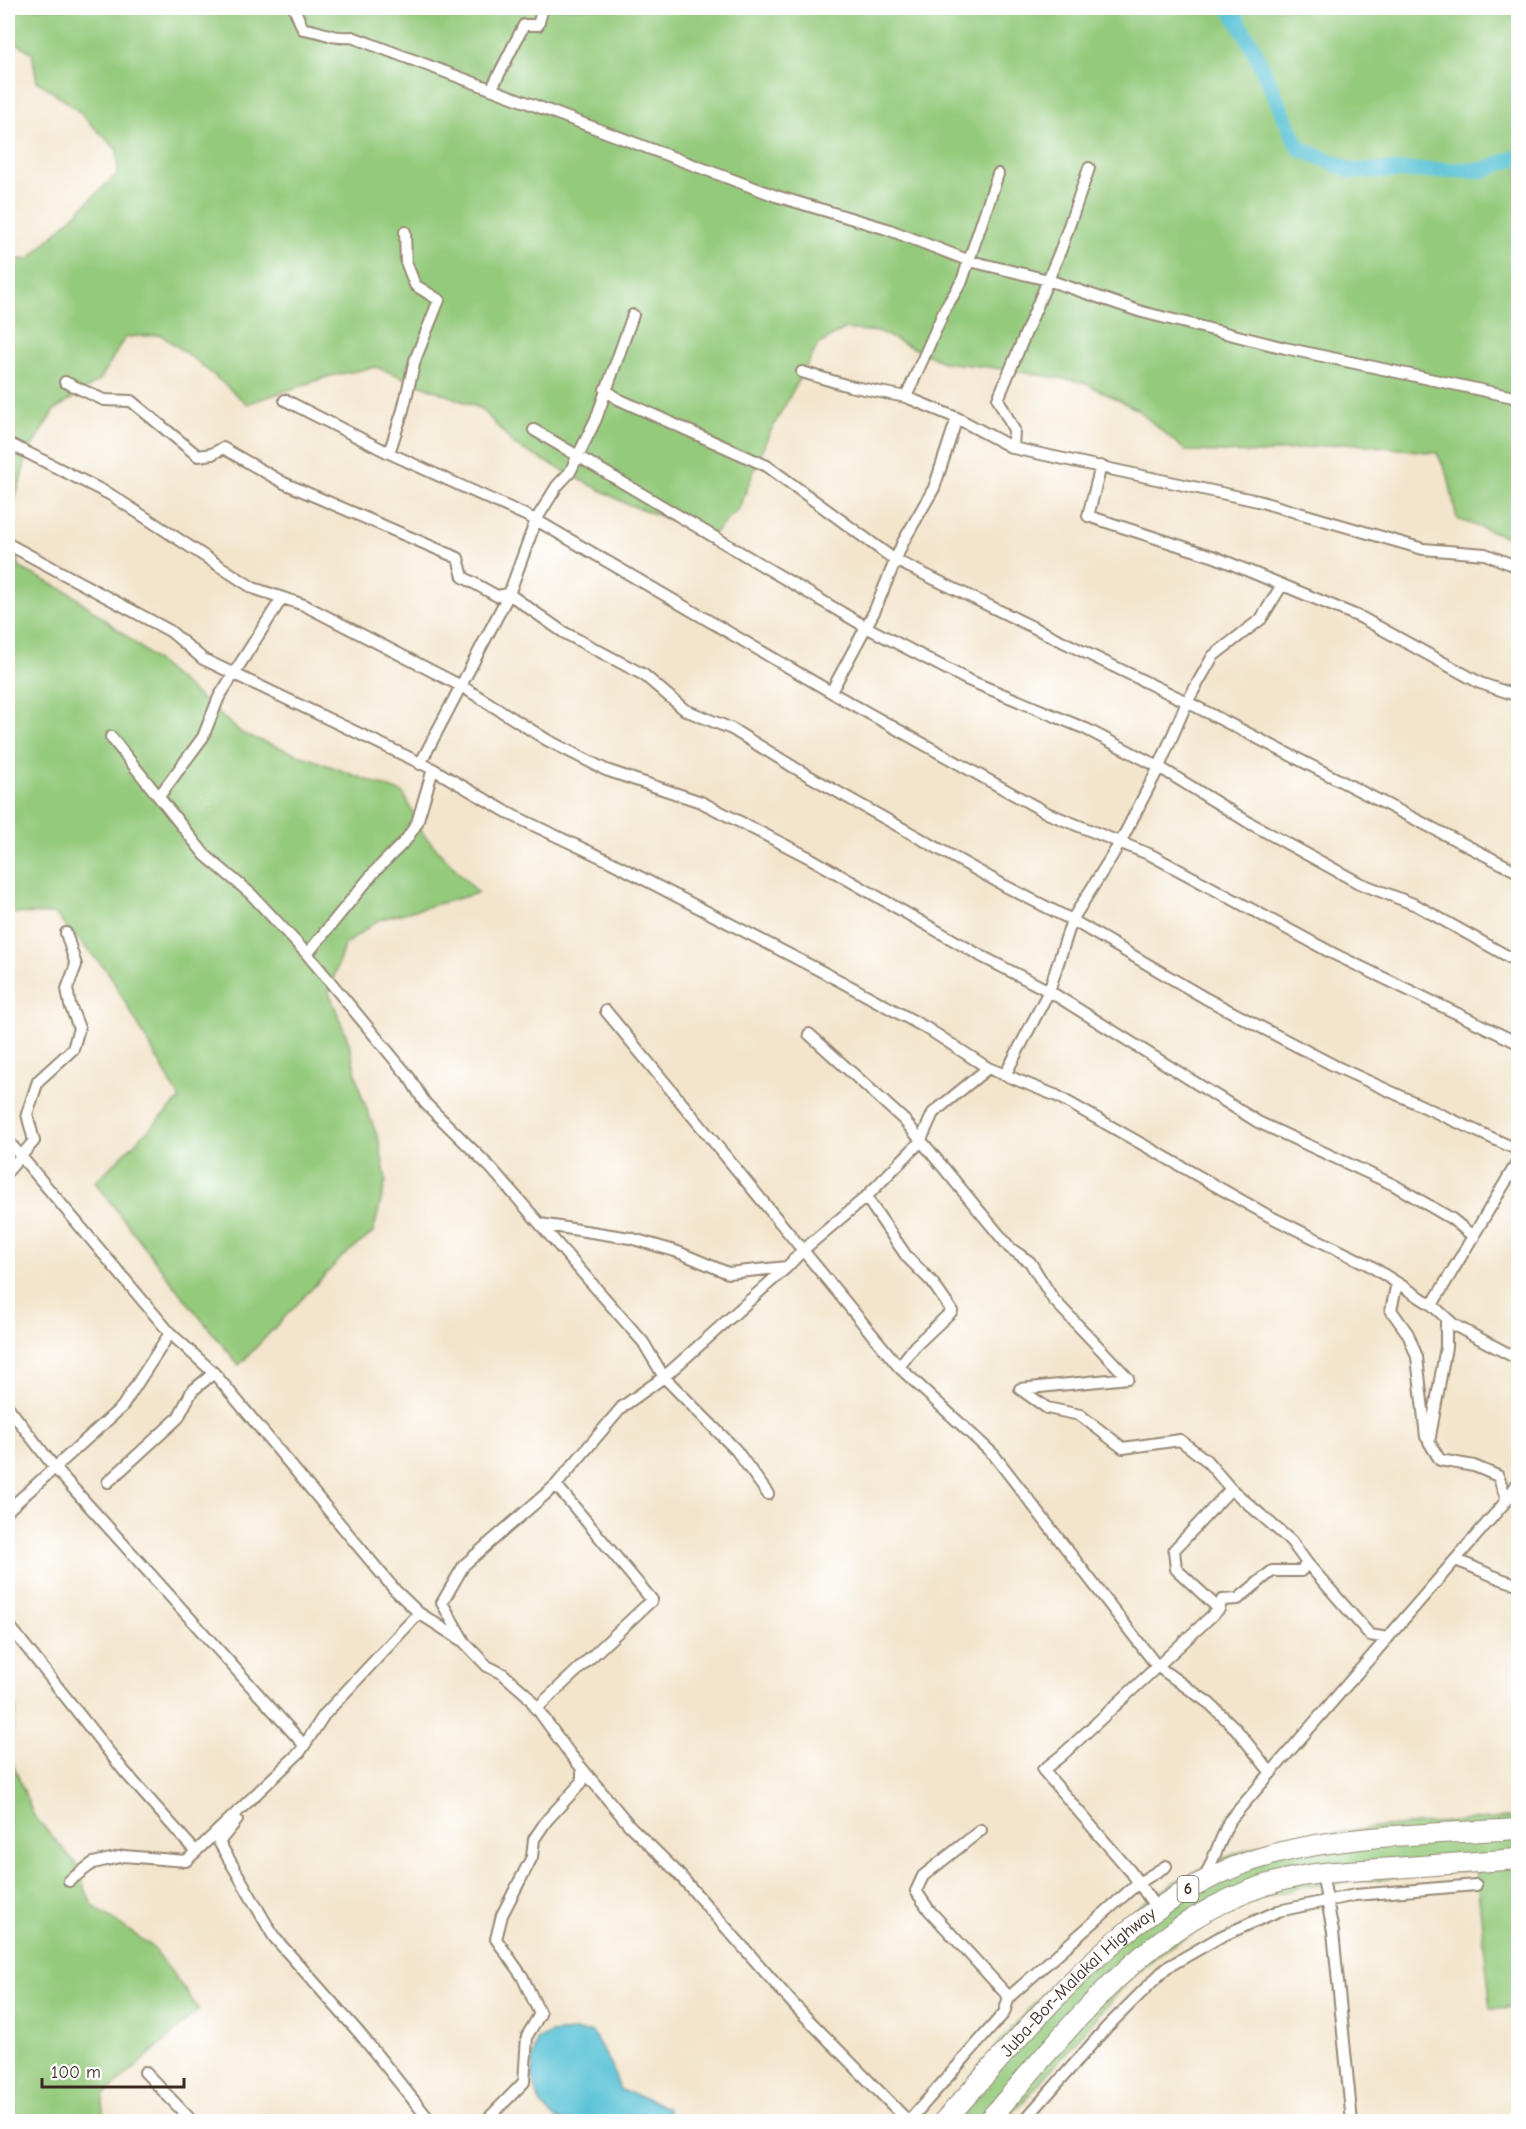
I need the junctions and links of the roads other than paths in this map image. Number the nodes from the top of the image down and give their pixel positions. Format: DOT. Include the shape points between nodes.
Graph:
graph roads {
  1 [pos="294,8"];
  2 [pos="543,8"];
  3 [pos="492,88"];
  4 [pos="1089,168"];
  5 [pos="998,174"];
  6 [pos="405,232"];
  7 [pos="970,261"];
  8 [pos="1048,280"];
  9 [pos="633,315"];
  10 [pos="802,372"];
  11 [pos="65,382"];
  12 [pos="605,389"];
  13 [pos="906,398"];
  14 [pos="1518,398"];
  15 [pos="285,400"];
  16 [pos="957,418"];
  17 [pos="534,430"];
  18 [pos="8,443"];
  19 [pos="1013,448"];
  20 [pos="389,453"];
  21 [pos="1101,466"];
  22 [pos="536,520"];
  23 [pos="8,544"];
  24 [pos="896,560"];
  25 [pos="1518,567"];
  26 [pos="1282,585"];
  27 [pos="509,594"];
  28 [pos="282,598"];
  29 [pos="234,674"];
  30 [pos="463,687"];
  31 [pos="831,692"];
  32 [pos="1518,696"];
  33 [pos="1187,702"];
  34 [pos="111,737"];
  35 [pos="420,764"];
  36 [pos="1159,767"];
  37 [pos="433,769"];
  38 [pos="160,795"];
  39 [pos="1120,843"];
  40 [pos="1518,872"];
  41 [pos="1072,920"];
  42 [pos="66,933"];
  43 [pos="308,954"];
  44 [pos="1518,962"];
  45 [pos="1049,991"];
  46 [pos="606,1011"];
  47 [pos="809,1034"];
  48 [pos="1518,1043"];
  49 [pos="988,1068"];
  50 [pos="1005,1075"];
  51 [pos="8,1141"];
  52 [pos="920,1142"];
  53 [pos="1518,1150"];
  54 [pos="21,1159"];
  55 [pos="1518,1161"];
  56 [pos="8,1172"];
  57 [pos="866,1197"];
  58 [pos="540,1224"];
  59 [pos="1474,1237"];
  60 [pos="803,1250"];
  61 [pos="787,1267"];
  62 [pos="1397,1283"];
  63 [pos="1432,1305"];
  64 [pos="1446,1318"];
  65 [pos="170,1333"];
  66 [pos="1518,1359"];
  67 [pos="899,1367"];
  68 [pos="214,1373"];
  69 [pos="664,1377"];
  70 [pos="8,1407"];
  71 [pos="1429,1442"];
  72 [pos="54,1467"];
  73 [pos="108,1482"];
  74 [pos="1518,1482"];
  75 [pos="556,1485"];
  76 [pos="1231,1489"];
  77 [pos="768,1494"];
  78 [pos="1507,1500"];
  79 [pos="8,1510"];
  80 [pos="1455,1560"];
  81 [pos="1306,1563"];
  82 [pos="1518,1584"];
  83 [pos="1219,1609"];
  84 [pos="419,1612"];
  85 [pos="8,1624"];
  86 [pos="1388,1638"];
  87 [pos="465,1643"];
  88 [pos="1157,1666"];
  89 [pos="536,1709"];
  90 [pos="315,1726"];
  91 [pos="304,1745"];
  92 [pos="582,1772"];
  93 [pos="1271,1773"];
  94 [pos="1518,1829"];
  95 [pos="981,1830"];
  96 [pos="196,1852"];
  97 [pos="1518,1859"];
  98 [pos="1166,1866"];
  99 [pos="1322,1874"];
  100 [pos="1204,1880"];
  101 [pos="69,1881"];
  102 [pos="1476,1885"];
  103 [pos="1327,1901"];
  104 [pos="1156,1908"];
  105 [pos="1009,1997"];
  106 [pos="145,2072"];
  107 [pos="193,2121"];
  108 [pos="431,2121"];
  109 [pos="485,2121"];
  110 [pos="908,2121"];
  111 [pos="943,2121"];
  112 [pos="987,2121"];
  113 [pos="1023,2121"];
  114 [pos="1352,2121"];
  1 -- 3 [label="street" via="303,29 316,30 328,38 352,37"];
  2 -- 3 [label="street" via="538,25 524,25"];
  3 -- 7 [label="street" via="776,196 887,230"];
  4 -- 8 [label="street"];
  5 -- 7 [label="street"];
  6 -- 20 [label="street" via="405,262 415,285 439,300 415,360"];
  7 -- 8 [label="street"];
  7 -- 13 [label="street"];
  8 -- 14 [label="street" via="1153,315"];
  8 -- 19 [label="street" via="998,399 1014,430"];
  9 -- 12 [label="street"];
  10 -- 13 [label="street"];
  11 -- 27 [label="street" via="104,400 131,401 198,456 223,448 284,483 433,545 458,558 463,577 497,596"];
  12 -- 22 [label="street" via="596,419 570,472"];
  12 -- 24 [label="street" via="618,399 767,466"];
  13 -- 16 [label="street"];
  15 -- 20 [label="street"];
  16 -- 19 [label="street"];
  16 -- 24 [label="street" via="934,488"];
  17 -- 36 [label="street" via="866,627 968,680 1086,729"];
  18 -- 28 [label="street" via="111,495 254,588"];
  19 -- 21 [label="street"];
  20 -- 22 [label="street"];
  21 -- 25 [label="street" via="1258,501 1423,549 1485,554"];
  21 -- 26 [label="street" via="1088,516 1215,557"];
  22 -- 27 [label="street"];
  22 -- 31 [label="street"];
  23 -- 29 [label="street" via="170,631 203,658"];
  24 -- 31 [label="street" via="874,612"];
  24 -- 33 [label="street"];
  26 -- 32 [label="street" via="1362,618 1480,683"];
  26 -- 33 [label="street" via="1261,619 1213,656"];
  27 -- 30 [label="street"];
  27 -- 41 [label="street" via="563,632 644,675 685,710 732,729 995,881"];
  28 -- 29 [label="street"];
  28 -- 30 [label="street" via="304,605"];
  29 -- 35 [label="street"];
  29 -- 38 [label="street" via="219,697 203,737"];
  30 -- 35 [label="street"];
  30 -- 45 [label="street" via="547,740 606,770 701,802"];
  31 -- 39 [label="street" via="1047,813"];
  33 -- 36 [label="street"];
  33 -- 40 [label="street"];
  34 -- 38 [label="street"];
  35 -- 37 [label="street"];
  36 -- 39 [label="street"];
  36 -- 44 [label="street" via="1230,812 1359,883 1416,905"];
  37 -- 43 [label="street" via="417,823 406,840 375,871"];
  37 -- 49 [label="street" via="512,815 840,981 928,1029"];
  38 -- 43 [label="street" via="205,855 251,894"];
  39 -- 41 [label="street"];
  39 -- 48 [label="street" via="1151,855 1332,953"];
  41 -- 45 [label="street"];
  41 -- 53 [label="street" via="1205,998 1335,1066"];
  42 -- 54 [label="street" via="76,965 68,989 70,1005 79,1028 73,1049 38,1082 27,1114 34,1142"];
  43 -- 58 [label="street" via="409,1077 425,1103 491,1168"];
  45 -- 50 [label="street"];
  45 -- 59 [label="street" via="1258,1122 1394,1185 1452,1219"];
  46 -- 60 [label="street"];
  47 -- 52 [label="street" via="904,1120"];
  49 -- 50 [label="street"];
  49 -- 52 [label="street" via="933,1113"];
  50 -- 62 [label="street" via="1057,1096"];
  51 -- 54 [label="street"];
  52 -- 57 [label="street"];
  52 -- 76 [label="street" via="1010,1248 1030,1262 1053,1299 1128,1378 1020,1389 1047,1408 1080,1415 1123,1448 1180,1440 1206,1460"];
  54 -- 56 [label="street"];
  54 -- 65 [label="street"];
  55 -- 59 [label="street"];
  57 -- 60 [label="street"];
  57 -- 67 [label="street" via="907,1257 932,1282 952,1311"];
  58 -- 61 [label="street" via="630,1238 728,1273"];
  58 -- 69 [label="street" via="643,1342"];
  59 -- 63 [label="street"];
  60 -- 61 [label="street"];
  60 -- 67 [label="street"];
  61 -- 69 [label="street"];
  62 -- 63 [label="street"];
  62 -- 71 [label="street" via="1390,1310 1408,1334 1418,1357 1424,1434"];
  63 -- 64 [label="street"];
  64 -- 66 [label="street"];
  64 -- 71 [label="street" via="1446,1347"];
  65 -- 68 [label="street"];
  65 -- 72 [label="street" via="122,1407"];
  67 -- 88 [label="street" via="994,1455"];
  68 -- 73 [label="street" via="192,1391 178,1418"];
  68 -- 84 [label="street" via="395,1590"];
  69 -- 75 [label="street" via="622,1407"];
  69 -- 77 [label="street" via="736,1450"];
  70 -- 72 [label="street"];
  71 -- 78 [label="street" via="1440,1460 1474,1466 1498,1476"];
  72 -- 79 [label="street"];
  72 -- 91 [label="street"];
  74 -- 78 [label="street"];
  75 -- 87 [label="street" via="464,1565 442,1603"];
  75 -- 89 [label="street" via="652,1600"];
  76 -- 81 [label="street" via="1291,1541"];
  76 -- 83 [label="street" via="1174,1550 1176,1569"];
  78 -- 80 [label="street"];
  80 -- 82 [label="street" via="1480,1568 1497,1580"];
  80 -- 86 [label="street"];
  81 -- 83 [label="street" via="1300,1571 1272,1571 1238,1599 1222,1600"];
  81 -- 86 [label="street" via="1370,1635"];
  83 -- 88 [label="street"];
  84 -- 87 [label="street"];
  84 -- 91 [label="street" via="324,1715"];
  85 -- 96 [label="street" via="124,1771"];
  86 -- 93 [label="street"];
  87 -- 89 [label="street" via="487,1666 527,1695"];
  88 -- 93 [label="street" via="1210,1704"];
  88 -- 104 [label="street" via="1043,1770 1131,1872"];
  89 -- 110 [label="street" via="630,1826 676,1871 762,1971"];
  90 -- 108 [label="street" via="219,1842 274,1937 361,2034"];
  91 -- 96 [label="street"];
  92 -- 109 [label="street" via="582,1782 546,1820 534,1839 532,1857 502,1915 496,1939 522,1976 540,2014 527,2036 524,2082"];
  93 -- 100 [label="street" via="1229,1821"];
  94 -- 100 [label="highway, Juba-Bor-Malakal Highway / 6" via="1328,1844 1274,1854"];
  95 -- 105 [label="street" via="923,1876 916,1892"];
  96 -- 101 [label="street" via="186,1862 124,1856 93,1863"];
  97 -- 99 [label="highway, Juba-Bor-Malakal Highway / 6"];
  98 -- 105 [label="street" via="1137,1884"];
  99 -- 103 [label="street"];
  99 -- 112 [label="highway, Juba-Bor-Malakal Highway / 6" via="1300,1876 1218,1903 1142,1953 1111,1982"];
  100 -- 104 [label="highway, Juba-Bor-Malakal Highway / 6"];
  102 -- 103 [label="street" via="1384,1891"];
  103 -- 113 [label="street" via="1278,1911 1220,1937 1166,1968"];
  103 -- 114 [label="street"];
  104 -- 111 [label="highway, Juba-Bor-Malakal Highway / 6" via="1088,1965"];
  105 -- 110 [label="street" via="1004,2013"];
  106 -- 107 [label="street"];
}
